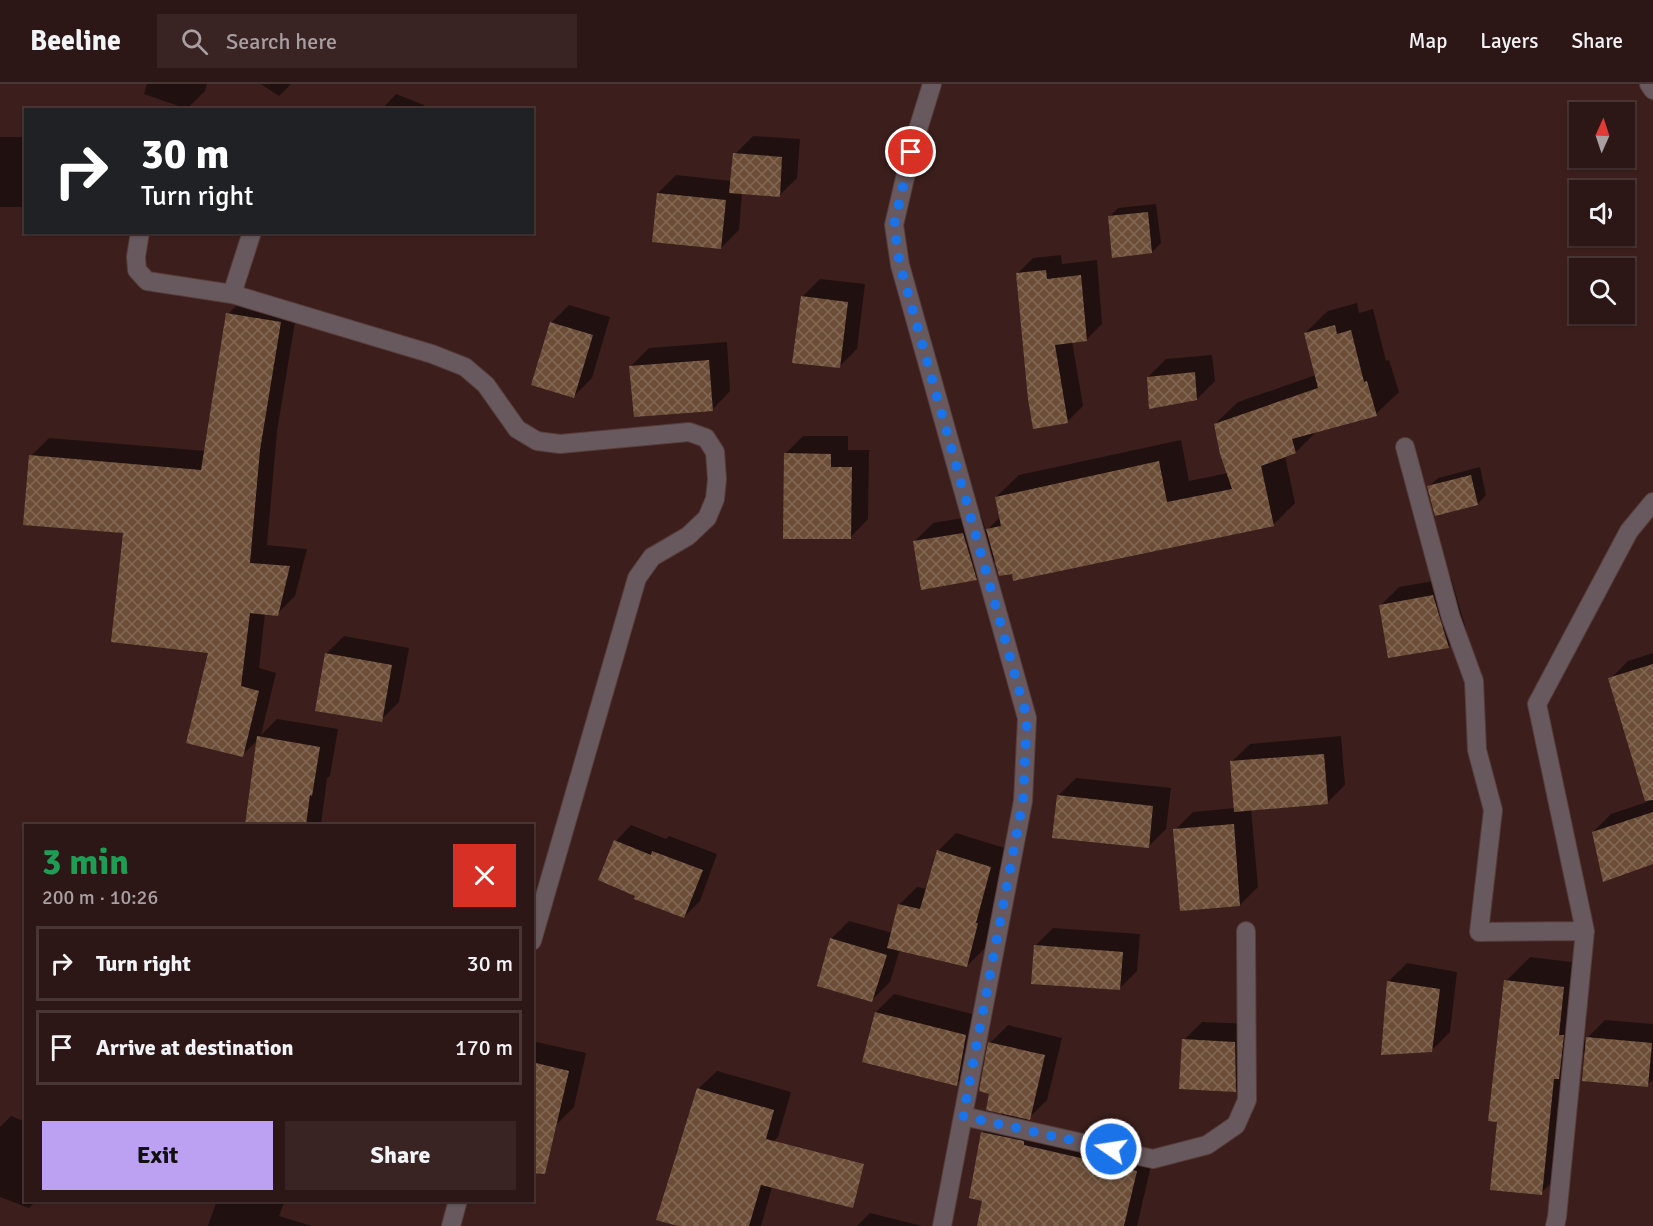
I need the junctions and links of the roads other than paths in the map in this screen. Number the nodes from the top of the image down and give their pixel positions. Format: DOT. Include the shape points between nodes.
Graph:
graph roads {
  1 [pos="932,84"];
  2 [pos="1649,84"];
  3 [pos="1653,90"];
  4 [pos="140,234"];
  5 [pos="251,234"];
  6 [pos="232,294"];
  7 [pos="1405,447"];
  8 [pos="1653,502"];
  9 [pos="1246,931"];
  10 [pos="1585,931"];
  11 [pos="534,934"];
  12 [pos="963,1116"];
  13 [pos="457,1202"];
  14 [pos="451,1226"];
  15 [pos="942,1226"];
  16 [pos="1555,1226"];
  1 -- 12 [label="street" via="894,225 900,265 1027,718 1023,801"];
  2 -- 3 [label="street"];
  4 -- 6 [label="street" via="137,270 147,281"];
  5 -- 6 [label="street"];
  6 -- 11 [label="street" via="465,367 486,385 517,429 537,441 560,444 689,432 706,438 715,452 715,499 707,518 688,536 652,557 637,578"];
  7 -- 10 [label="street" via="1451,618 1474,681 1477,750 1493,810 1479,932"];
  8 -- 10 [label="street" via="1629,531 1537,704"];
  9 -- 12 [label="street" via="1247,1100 1236,1125 1207,1145 1153,1159"];
  10 -- 16 [label="street"];
  12 -- 15 [label="street"];
  13 -- 14 [label="street"];
}
